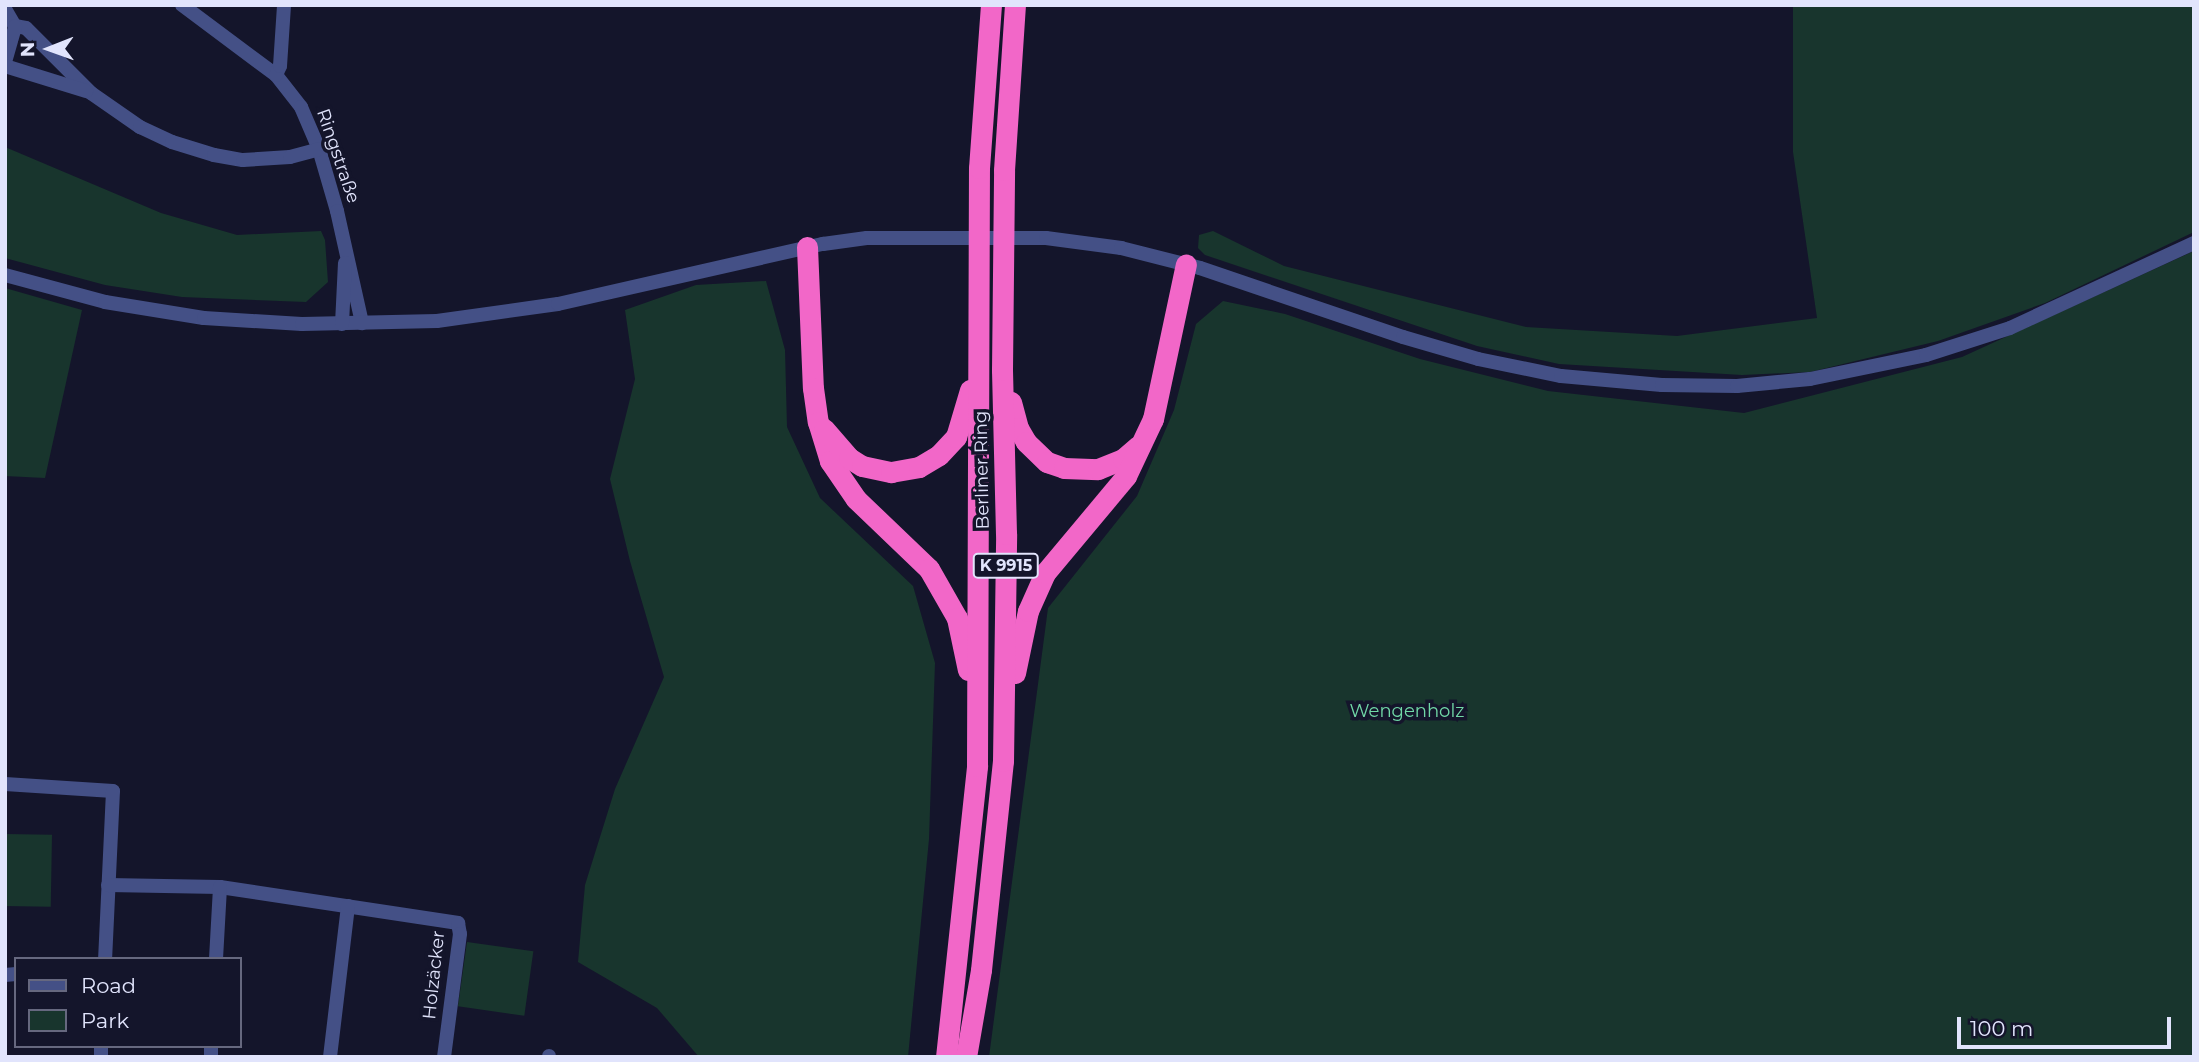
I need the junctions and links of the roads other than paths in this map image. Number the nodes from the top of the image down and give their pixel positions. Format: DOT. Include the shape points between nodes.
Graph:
graph roads {
  1 [pos="182,5"];
  2 [pos="284,5"];
  3 [pos="991,5"];
  4 [pos="1015,5"];
  5 [pos="5,9"];
  6 [pos="15,26"];
  7 [pos="5,64"];
  8 [pos="276,75"];
  9 [pos="91,93"];
  10 [pos="319,149"];
  11 [pos="2194,243"];
  12 [pos="807,247"];
  13 [pos="345,248"];
  14 [pos="1186,264"];
  15 [pos="5,275"];
  16 [pos="362,323"];
  17 [pos="342,324"];
  18 [pos="1002,370"];
  19 [pos="976,379"];
  20 [pos="818,422"];
  21 [pos="1143,439"];
  22 [pos="1003,761"];
  23 [pos="977,766"];
  24 [pos="5,784"];
  25 [pos="108,885"];
  26 [pos="220,887"];
  27 [pos="348,906"];
  28 [pos="105,957"];
  29 [pos="216,957"];
  30 [pos="330,1057"];
  31 [pos="444,1057"];
  32 [pos="946,1057"];
  33 [pos="966,1057"];
  1 -- 8 [label="street, Ringstraße"];
  2 -- 8 [label="street"];
  3 -- 19 [label="highway, Berliner Ring / K 9915" via="979,168"];
  4 -- 18 [label="highway, Berliner Ring / K 9915" via="1004,170"];
  5 -- 6 [label="street"];
  6 -- 7 [label="street"];
  6 -- 9 [label="street" via="26,28"];
  7 -- 9 [label="street"];
  8 -- 10 [label="street, Ringstraße" via="301,107"];
  9 -- 10 [label="street" via="139,127 214,155 266,159"];
  10 -- 13 [label="street, Ringstraße"];
  11 -- 14 [label="street" via="2010,328 1926,355 1810,379 1737,386 1561,376 1478,359"];
  12 -- 14 [label="street" via="867,238 1046,238 1121,248"];
  12 -- 16 [label="street" via="531,309 437,321"];
  12 -- 20 [label="highway"];
  13 -- 16 [label="street, Ringstraße"];
  13 -- 17 [label="street, Ringstraße"];
  14 -- 21 [label="highway" via="1153,419"];
  15 -- 17 [label="street" via="105,303 176,314 264,323"];
  16 -- 17 [label="street"];
  18 -- 21 [label="highway" via="1018,428 1047,461 1081,471 1098,469 1123,459"];
  18 -- 22 [label="highway, Berliner Ring / K 9915" via="1006,534"];
  19 -- 20 [label="highway" via="956,437 919,467 891,472 862,466 849,458"];
  19 -- 23 [label="highway, Berliner Ring / K 9915"];
  20 -- 23 [label="highway" via="830,461 844,485 929,569 957,618 965,648"];
  21 -- 22 [label="highway" via="1126,476 1053,561 1036,589 1019,646"];
  22 -- 33 [label="highway, Berliner Ring / K 9915" via="981,970"];
  23 -- 32 [label="highway, Berliner Ring / K 9915"];
  24 -- 25 [label="street" via="113,791"];
  25 -- 26 [label="street, Holzäcker"];
  25 -- 28 [label="street"];
  26 -- 27 [label="street, Holzäcker"];
  26 -- 29 [label="street"];
  27 -- 30 [label="street"];
  27 -- 31 [label="street, Holzäcker" via="458,923"];
}
